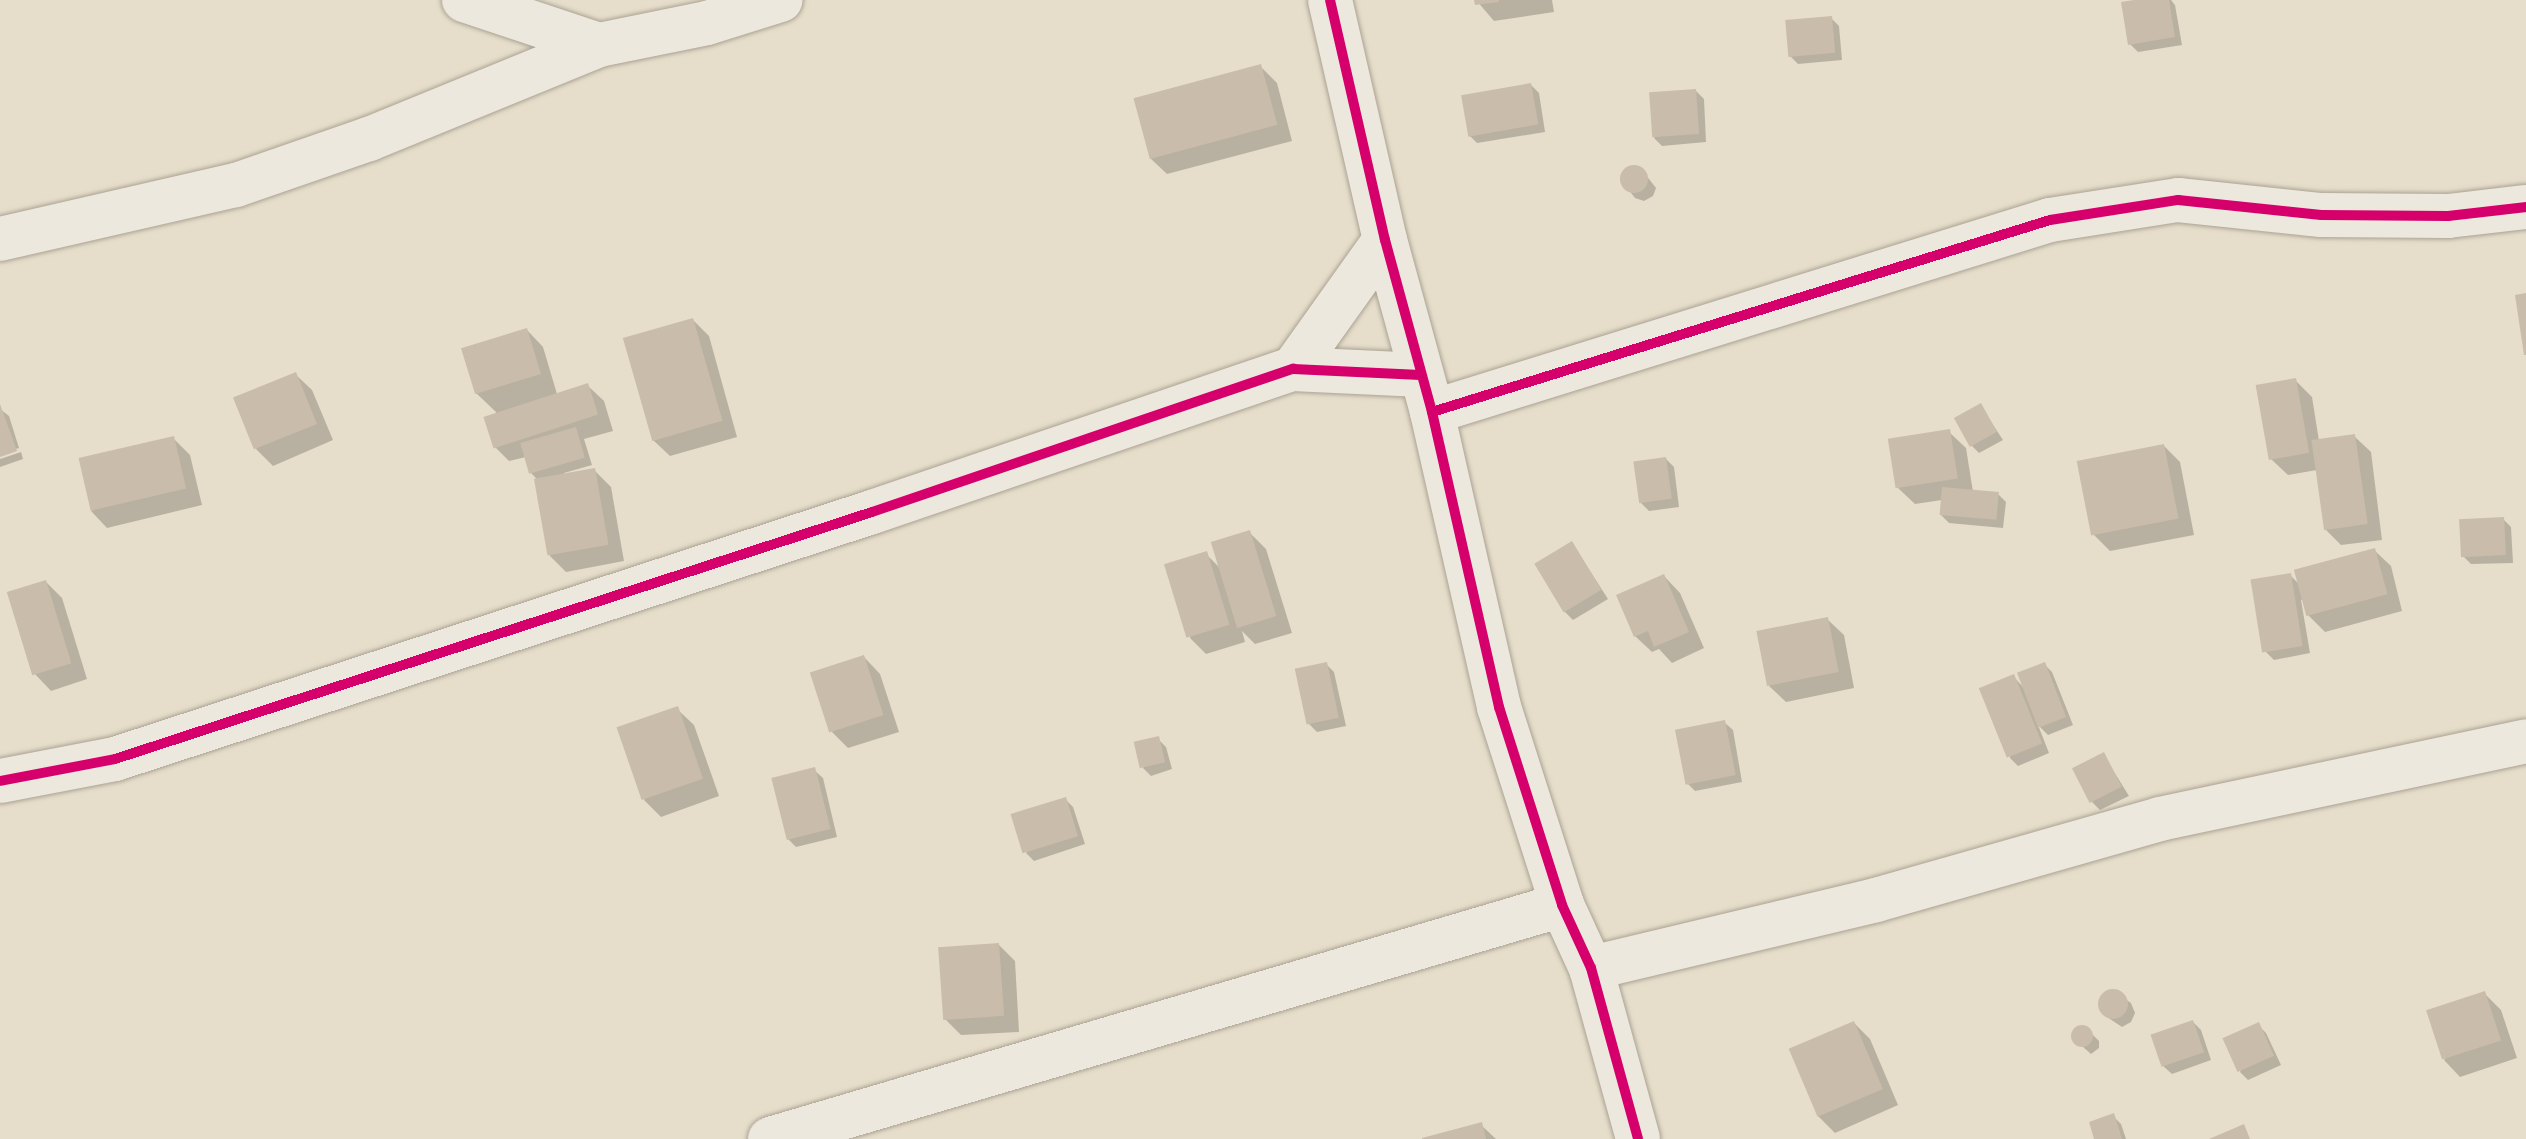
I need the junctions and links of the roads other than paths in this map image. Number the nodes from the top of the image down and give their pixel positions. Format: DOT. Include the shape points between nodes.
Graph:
graph roads {
  1 [pos="464,0"];
  2 [pos="781,0"];
  3 [pos="1330,0"];
  4 [pos="599,45"];
  5 [pos="2526,207"];
  6 [pos="0,239"];
  7 [pos="1385,240"];
  8 [pos="1293,369"];
  9 [pos="1426,394"];
  10 [pos="2526,741"];
  11 [pos="0,781"];
  12 [pos="1562,905"];
  13 [pos="1591,968"];
  14 [pos="770,1139"];
  15 [pos="1638,1139"];
  1 -- 4 [label="street"];
  2 -- 4 [label="street" via="707,23"];
  3 -- 7 [label="street"];
  4 -- 6 [label="street" via="369,139 236,185"];
  5 -- 9 [label="street" via="2448,216 2321,215 2178,200 2050,220"];
  7 -- 8 [label="street"];
  7 -- 9 [label="street"];
  8 -- 9 [label="street"];
  8 -- 11 [label="street" via="115,759"];
  9 -- 12 [label="street" via="1499,707"];
  10 -- 13 [label="street" via="2160,819 1876,900"];
  12 -- 13 [label="street"];
  12 -- 14 [label="street"];
  13 -- 15 [label="street"];
}
